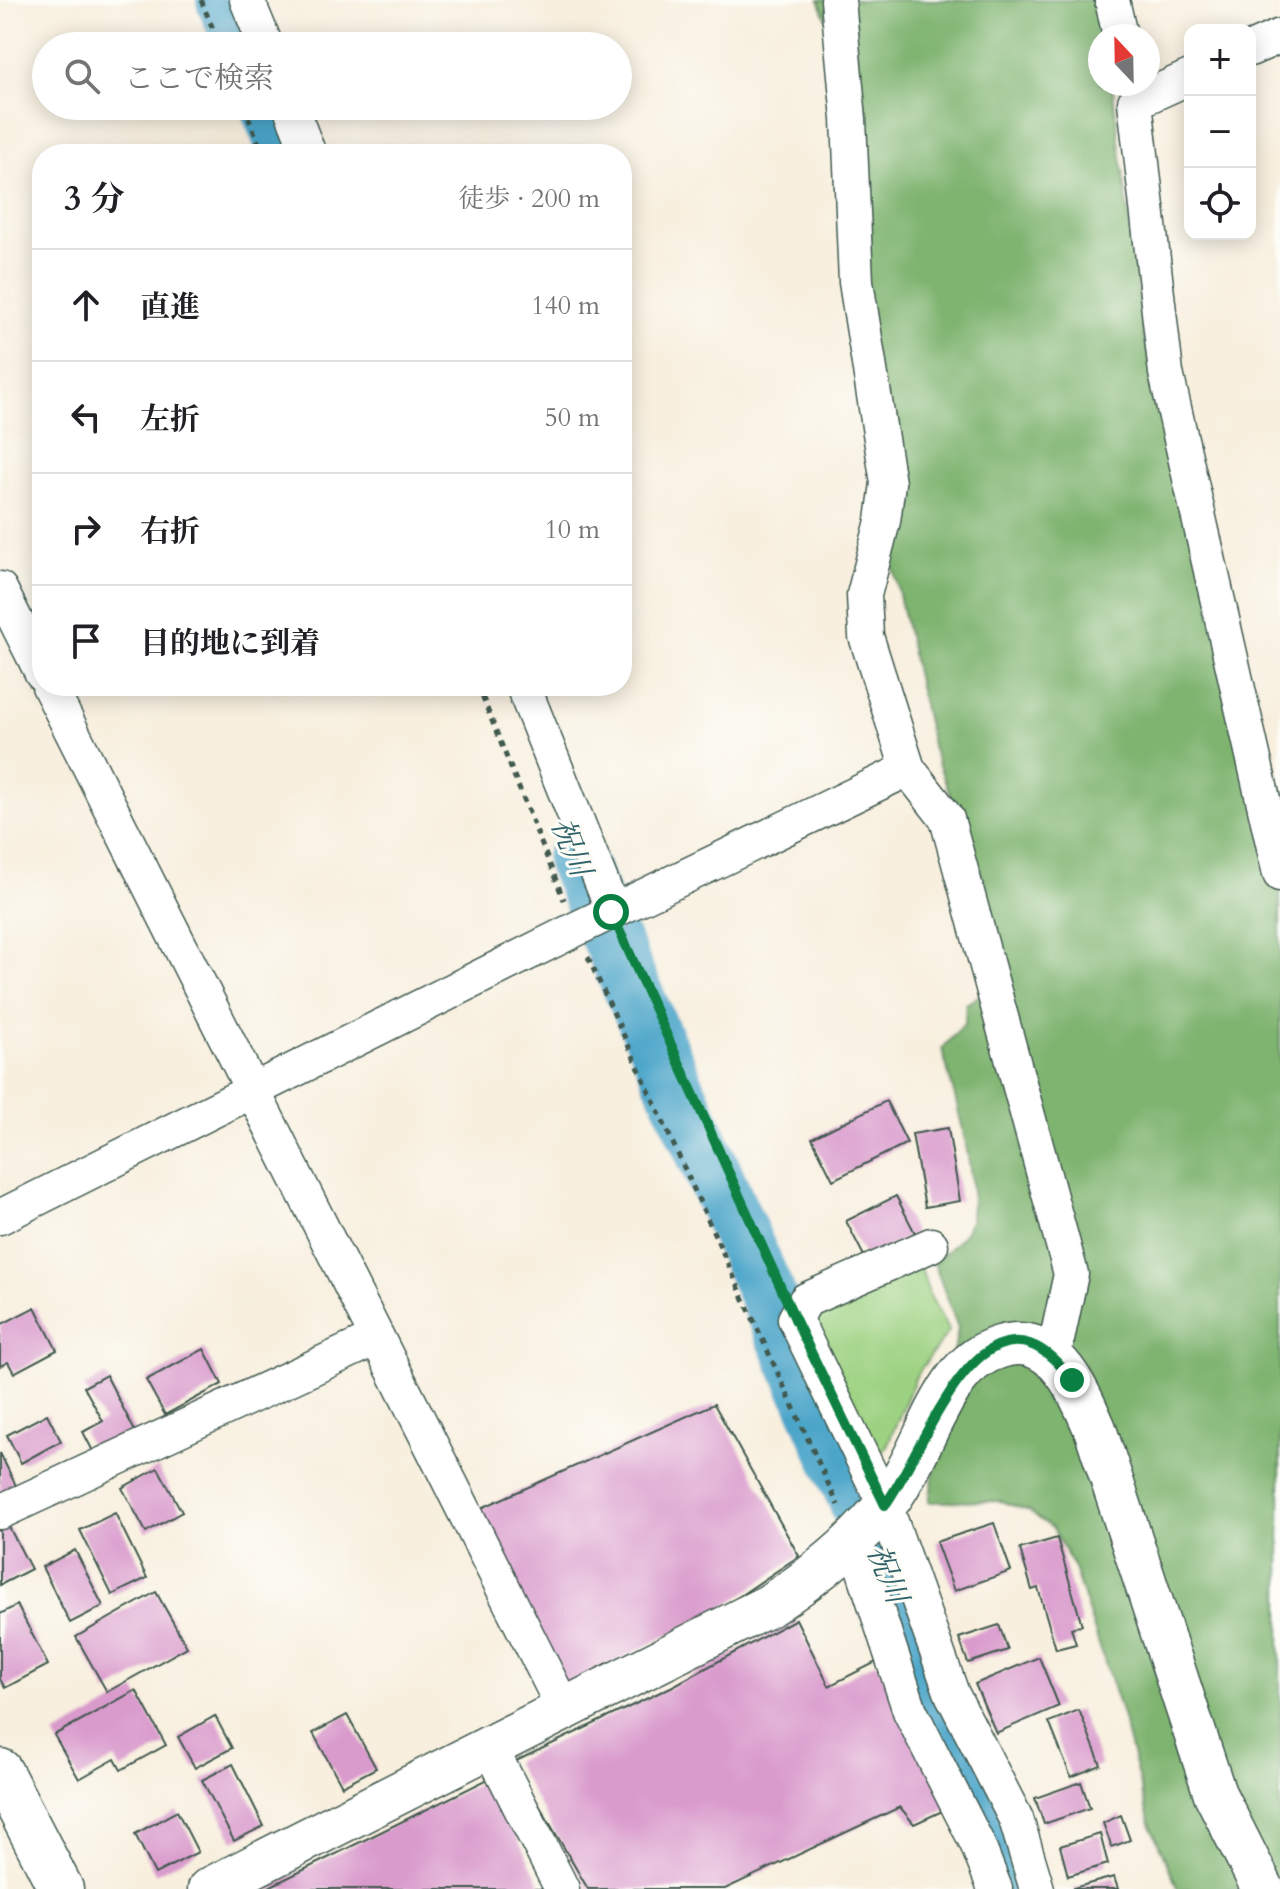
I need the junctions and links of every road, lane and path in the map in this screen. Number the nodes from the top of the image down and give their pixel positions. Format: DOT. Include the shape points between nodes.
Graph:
graph roads {
  1 [pos="201,0"];
  2 [pos="247,0"];
  3 [pos="838,0"];
  4 [pos="1112,0"];
  5 [pos="1117,24"];
  6 [pos="214,32"];
  7 [pos="260,32"];
  8 [pos="1184,79"];
  9 [pos="1160,85"];
  10 [pos="1133,96"];
  11 [pos="250,120"];
  12 [pos="296,120"];
  13 [pos="259,144"];
  14 [pos="305,144"];
  15 [pos="0,589"];
  16 [pos="32,653"];
  17 [pos="54,696"];
  18 [pos="482,696"];
  19 [pos="527,696"];
  20 [pos="908,769"];
  21 [pos="1280,874"];
  22 [pos="612,912"];
  23 [pos="577,929"];
  24 [pos="252,1091"];
  25 [pos="0,1217"];
  26 [pos="931,1245"];
  27 [pos="795,1319"];
  28 [pos="377,1338"];
  29 [pos="1053,1358"];
  30 [pos="0,1512"];
  31 [pos="868,1524"];
  32 [pos="564,1709"];
  33 [pos="490,1747"];
  34 [pos="0,1771"];
  35 [pos="61,1889"];
  36 [pos="209,1889"];
  37 [pos="562,1889"];
  38 [pos="995,1889"];
  39 [pos="1037,1889"];
  40 [pos="1263,1889"];
  1 -- 6 [label="path"];
  2 -- 7 [label="street"];
  3 -- 20 [label="street" via="856,282 888,483 864,595 866,636"];
  4 -- 5 [label="street"];
  8 -- 9 [label="street"];
  10 -- 21 [label="street" via="1166,373"];
  11 -- 13 [label="path"];
  12 -- 14 [label="street"];
  15 -- 16 [label="street"];
  17 -- 24 [label="street"];
  18 -- 23 [label="path"];
  19 -- 22 [label="street"];
  20 -- 22 [label="street"];
  20 -- 29 [label="street" via="947,819 1071,1274"];
  22 -- 23 [label="street"];
  22 -- 27 [label="path"];
  23 -- 24 [label="street"];
  23 -- 31 [label="path"];
  24 -- 25 [label="street"];
  24 -- 28 [label="street"];
  26 -- 27 [label="street" via="806,1300"];
  27 -- 31 [label="street"];
  28 -- 30 [label="street"];
  28 -- 32 [label="street"];
  29 -- 31 [label="street" via="1032,1345 1009,1344 964,1369"];
  29 -- 40 [label="street" via="1072,1380 1095,1429 1215,1794"];
  31 -- 32 [label="street" via="799,1587 770,1605"];
  31 -- 38 [label="street" via="910,1711"];
  31 -- 39 [label="street" via="1016,1819"];
  32 -- 33 [label="street"];
  33 -- 36 [label="street"];
  33 -- 37 [label="street"];
  34 -- 35 [label="main road"];
}
